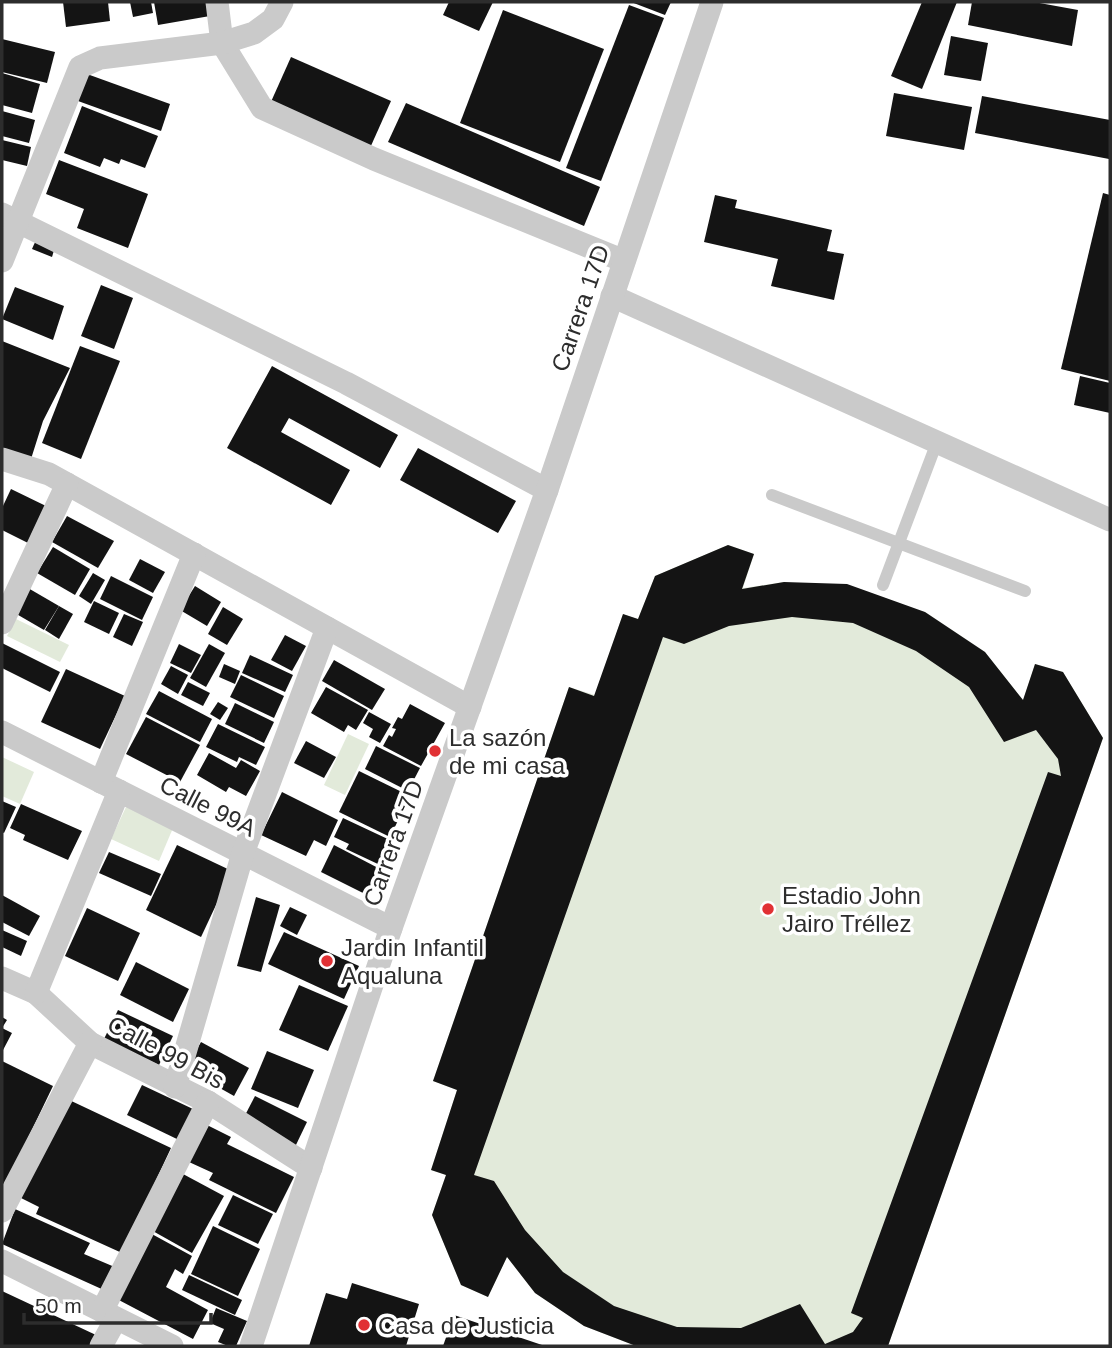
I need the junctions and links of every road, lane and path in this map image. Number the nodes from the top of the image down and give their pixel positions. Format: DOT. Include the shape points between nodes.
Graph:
graph roads {
  1 [pos="217,2"];
  2 [pos="282,2"];
  3 [pos="712,2"];
  4 [pos="222,43"];
  5 [pos="9,217"];
  6 [pos="2,261"];
  7 [pos="624,261"];
  8 [pos="612,296"];
  9 [pos="937,442"];
  10 [pos="2,459"];
  11 [pos="67,484"];
  12 [pos="547,490"];
  13 [pos="772,495"];
  14 [pos="1110,520"];
  15 [pos="899,544"];
  16 [pos="194,554"];
  17 [pos="883,585"];
  18 [pos="1025,591"];
  19 [pos="2,623"];
  20 [pos="327,628"];
  21 [pos="470,707"];
  22 [pos="2,732"];
  23 [pos="110,786"];
  24 [pos="243,853"];
  25 [pos="391,928"];
  26 [pos="2,978"];
  27 [pos="36,993"];
  28 [pos="90,1043"];
  29 [pos="175,1087"];
  30 [pos="208,1102"];
  31 [pos="311,1168"];
  32 [pos="2,1210"];
  33 [pos="2,1261"];
  34 [pos="109,1315"];
  35 [pos="101,1346"];
  36 [pos="172,1346"];
  37 [pos="251,1346"];
  1 -- 4 [label="street"];
  2 -- 4 [label="street" via="273,19 254,33"];
  3 -- 7 [label="street, Carrera 17D"];
  4 -- 5 [label="street" via="100,58 80,67"];
  4 -- 7 [label="street" via="262,108"];
  5 -- 6 [label="street"];
  5 -- 12 [label="street" via="346,383"];
  7 -- 8 [label="street, Carrera 17D"];
  8 -- 9 [label="street"];
  8 -- 12 [label="street, Carrera 17D"];
  9 -- 14 [label="street"];
  9 -- 15 [label="lane"];
  10 -- 11 [label="street"];
  11 -- 16 [label="street"];
  11 -- 19 [label="street"];
  12 -- 21 [label="street, Carrera 17D"];
  13 -- 15 [label="lane"];
  15 -- 17 [label="lane"];
  15 -- 18 [label="lane"];
  16 -- 20 [label="street"];
  16 -- 23 [label="street"];
  20 -- 21 [label="street"];
  20 -- 24 [label="street"];
  21 -- 25 [label="street, Carrera 17D"];
  22 -- 23 [label="street, Calle 99A"];
  23 -- 24 [label="street, Calle 99A"];
  23 -- 27 [label="street"];
  24 -- 25 [label="street, Calle 99A"];
  24 -- 29 [label="street"];
  25 -- 31 [label="street, Carrera 17D"];
  26 -- 27 [label="street, Calle 99 Bis"];
  27 -- 28 [label="street, Calle 99 Bis"];
  28 -- 29 [label="street, Calle 99 Bis"];
  28 -- 32 [label="street"];
  29 -- 30 [label="street, Calle 99 Bis"];
  30 -- 31 [label="street, Calle 99 Bis"];
  30 -- 34 [label="street"];
  31 -- 37 [label="street, Carrera 17D"];
  33 -- 34 [label="street"];
  34 -- 35 [label="street"];
  34 -- 36 [label="street"];
}
